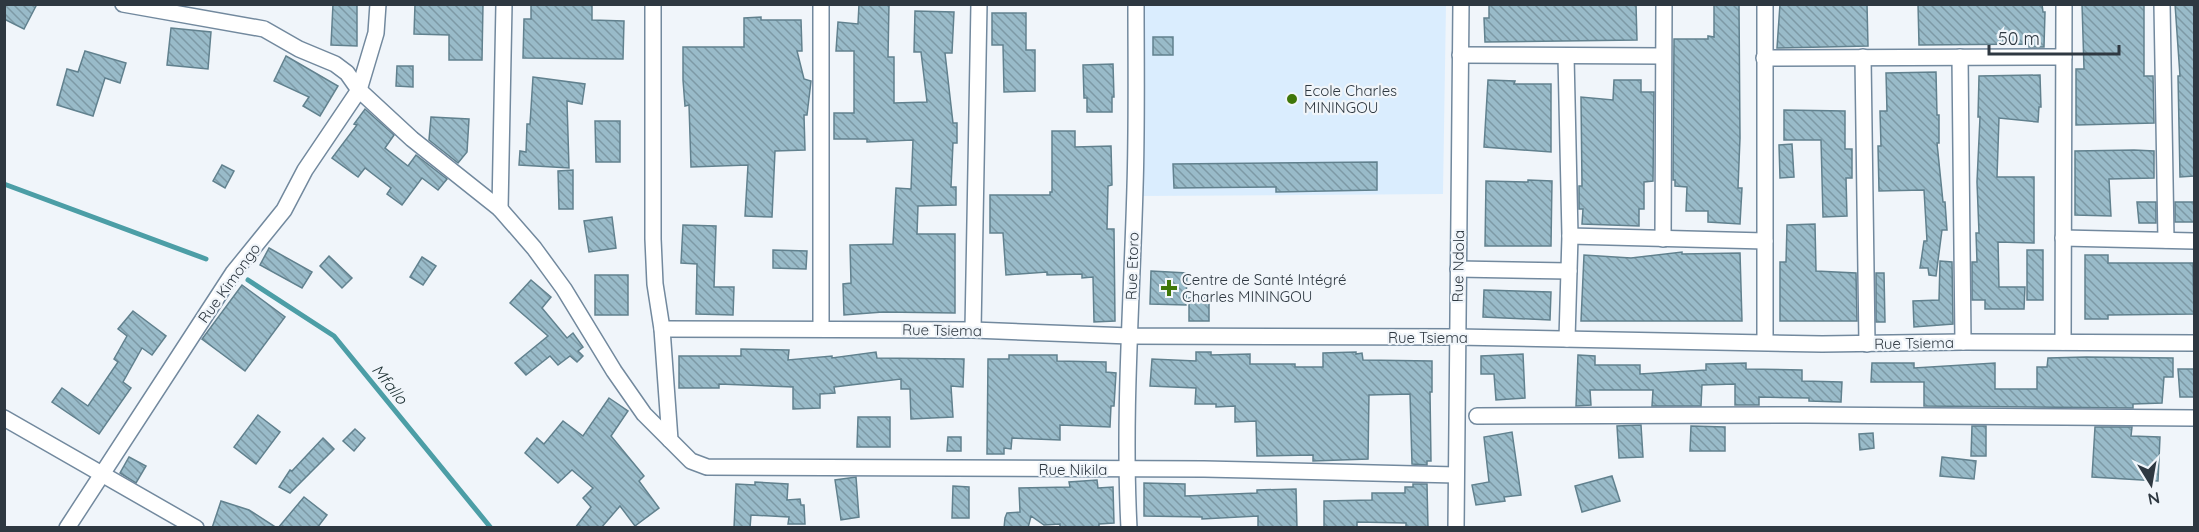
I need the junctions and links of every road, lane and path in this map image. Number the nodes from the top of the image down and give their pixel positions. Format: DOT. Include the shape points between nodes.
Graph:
graph roads {
  1 [pos="123,4"];
  2 [pos="378,4"];
  3 [pos="504,4"];
  4 [pos="653,4"];
  5 [pos="820,4"];
  6 [pos="979,4"];
  7 [pos="1136,4"];
  8 [pos="1461,4"];
  9 [pos="1664,4"];
  10 [pos="1765,4"];
  11 [pos="2064,4"];
  12 [pos="2162,4"];
  13 [pos="1460,55"];
  14 [pos="1566,56"];
  15 [pos="1663,56"];
  16 [pos="1863,57"];
  17 [pos="1960,57"];
  18 [pos="2064,57"];
  19 [pos="1764,58"];
  20 [pos="359,90"];
  21 [pos="500,209"];
  22 [pos="1570,236"];
  23 [pos="2063,238"];
  24 [pos="1663,239"];
  25 [pos="2166,240"];
  26 [pos="1765,241"];
  27 [pos="2194,241"];
  28 [pos="1458,269"];
  29 [pos="1569,271"];
  30 [pos="821,328"];
  31 [pos="662,329"];
  32 [pos="973,330"];
  33 [pos="1130,336"];
  34 [pos="1456,337"];
  35 [pos="1567,339"];
  36 [pos="1765,342"];
  37 [pos="1963,342"];
  38 [pos="2062,342"];
  39 [pos="2194,343"];
  40 [pos="1867,344"];
  41 [pos="1477,416"];
  42 [pos="4,418"];
  43 [pos="2194,418"];
  44 [pos="670,440"];
  45 [pos="1126,469"];
  46 [pos="100,475"];
  47 [pos="1456,475"];
  48 [pos="68,528"];
  49 [pos="196,528"];
  50 [pos="1129,528"];
  51 [pos="1456,528"];
  1 -- 20 [label="street" via="264,29 335,64"];
  2 -- 20 [label="street, Rue Kimongo" via="376,33"];
  3 -- 21 [label="street"];
  4 -- 31 [label="street" via="653,239"];
  5 -- 30 [label="street"];
  6 -- 32 [label="street"];
  7 -- 33 [label="street, Rue Etoro"];
  8 -- 13 [label="street, Rue Ndola"];
  9 -- 15 [label="street"];
  10 -- 19 [label="street"];
  11 -- 18 [label="street"];
  12 -- 25 [label="street"];
  13 -- 14 [label="street"];
  13 -- 28 [label="street, Rue Ndola"];
  14 -- 15 [label="street"];
  14 -- 22 [label="street"];
  15 -- 24 [label="street"];
  16 -- 17 [label="street"];
  16 -- 19 [label="street"];
  16 -- 40 [label="street"];
  17 -- 18 [label="street"];
  17 -- 37 [label="street"];
  18 -- 23 [label="street"];
  19 -- 26 [label="street"];
  20 -- 21 [label="street" via="412,139"];
  20 -- 46 [label="street, Rue Kimongo" via="305,170 284,210 233,273"];
  21 -- 44 [label="street" via="564,290 644,414"];
  22 -- 24 [label="street"];
  22 -- 29 [label="street"];
  23 -- 25 [label="street"];
  23 -- 38 [label="street"];
  24 -- 26 [label="street"];
  25 -- 27 [label="street"];
  26 -- 36 [label="street"];
  28 -- 29 [label="street"];
  28 -- 34 [label="street, Rue Ndola"];
  29 -- 35 [label="street"];
  30 -- 31 [label="street, Rue Tsiema"];
  30 -- 32 [label="street, Rue Tsiema"];
  31 -- 44 [label="street"];
  32 -- 33 [label="street, Rue Tsiema"];
  33 -- 34 [label="street, Rue Tsiema"];
  33 -- 45 [label="street, Rue Etoro"];
  34 -- 35 [label="street, Rue Tsiema"];
  34 -- 47 [label="street, Rue Ndola"];
  35 -- 36 [label="street, Rue Tsiema"];
  36 -- 40 [label="street, Rue Tsiema"];
  37 -- 38 [label="street, Rue Tsiema"];
  37 -- 40 [label="street, Rue Tsiema"];
  38 -- 39 [label="street, Rue Tsiema"];
  41 -- 43 [label="street"];
  42 -- 46 [label="street"];
  44 -- 45 [label="street, Rue Nikila" via="691,461 707,467"];
  45 -- 47 [label="street, Rue Nikila"];
  45 -- 50 [label="street, Rue Etoro"];
  46 -- 48 [label="street, Rue Kimongo"];
  46 -- 49 [label="street"];
  47 -- 51 [label="street, Rue Ndola"];
}
